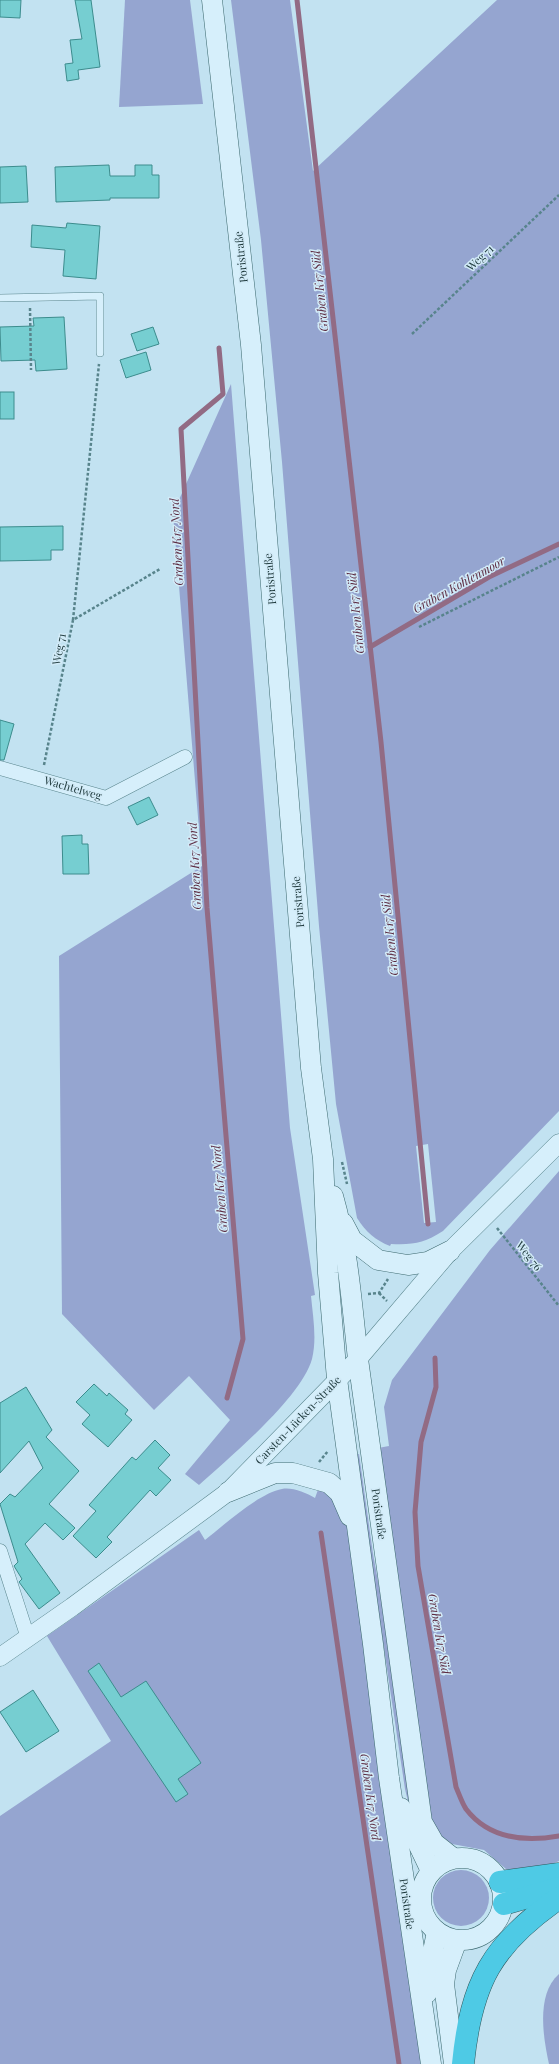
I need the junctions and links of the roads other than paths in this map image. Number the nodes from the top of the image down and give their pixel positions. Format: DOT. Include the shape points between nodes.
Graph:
graph roads {
  1 [pos="212,0"];
  2 [pos="0,298"];
  3 [pos="100,353"];
  4 [pos="185,757"];
  5 [pos="0,768"];
  6 [pos="559,1143"];
  7 [pos="323,1159"];
  8 [pos="339,1214"];
  9 [pos="450,1251"];
  10 [pos="358,1359"];
  11 [pos="337,1379"];
  12 [pos="228,1492"];
  13 [pos="358,1531"];
  14 [pos="0,1551"];
  15 [pos="28,1638"];
  16 [pos="0,1657"];
  17 [pos="389,1778"];
  18 [pos="453,1858"];
  19 [pos="431,1871"];
  20 [pos="559,1874"];
  21 [pos="500,1882"];
  22 [pos="559,1888"];
  23 [pos="559,1898"];
  24 [pos="504,1904"];
  25 [pos="437,1932"];
  26 [pos="457,1940"];
  27 [pos="425,2031"];
  28 [pos="431,2064"];
  29 [pos="454,2064"];
  30 [pos="463,2064"];
  1 -- 7 [label="main road, Poristraße" via="250,345 311,1068"];
  2 -- 3 [label="lane" via="100,296"];
  4 -- 5 [label="street, Wachtelweg" via="106,798"];
  6 -- 9 [label="street, Carsten-Lücken-Straße"];
  7 -- 8 [label="main road, Poristraße"];
  7 -- 11 [label="main road, Poristraße" via="328,1272"];
  8 -- 9 [label="main road" via="352,1240 378,1260 408,1265 428,1262"];
  8 -- 10 [label="main road, Poristraße"];
  9 -- 10 [label="street, Carsten-Lücken-Straße"];
  10 -- 11 [label="street, Carsten-Lücken-Straße"];
  10 -- 18 [label="main road, Poristraße" via="422,1822 434,1843"];
  11 -- 12 [label="street, Carsten-Lücken-Straße"];
  11 -- 13 [label="main road, Poristraße"];
  12 -- 13 [label="main road" via="275,1473 293,1473 316,1478 329,1483 340,1493"];
  12 -- 15 [label="street, Carsten-Lücken-Straße"];
  13 -- 17 [label="main road, Poristraße"];
  14 -- 15 [label="street"];
  15 -- 16 [label="street, Carsten-Lücken-Straße"];
  17 -- 19 [label="main road, Poristraße" via="411,1832"];
  17 -- 27 [label="main road, Poristraße"];
  18 -- 19 [label="main road"];
  18 -- 21 [label="main road" via="464,1857 481,1862 494,1872"];
  19 -- 25 [label="main road, Poristraße" via="425,1881 421,1903 426,1919"];
  20 -- 21 [label="highway"];
  21 -- 24 [label="main road"];
  22 -- 24 [label="highway"];
  23 -- 30 [label="highway" via="510,1937 483,1978 466,2029"];
  24 -- 26 [label="main road" via="493,1927 483,1935 470,1940"];
  25 -- 26 [label="main road" via="446,1938"];
  25 -- 27 [label="main road, Poristraße" via="428,1975"];
  26 -- 29 [label="main road" via="446,1970 444,1984"];
  27 -- 28 [label="main road, Poristraße"];
}
